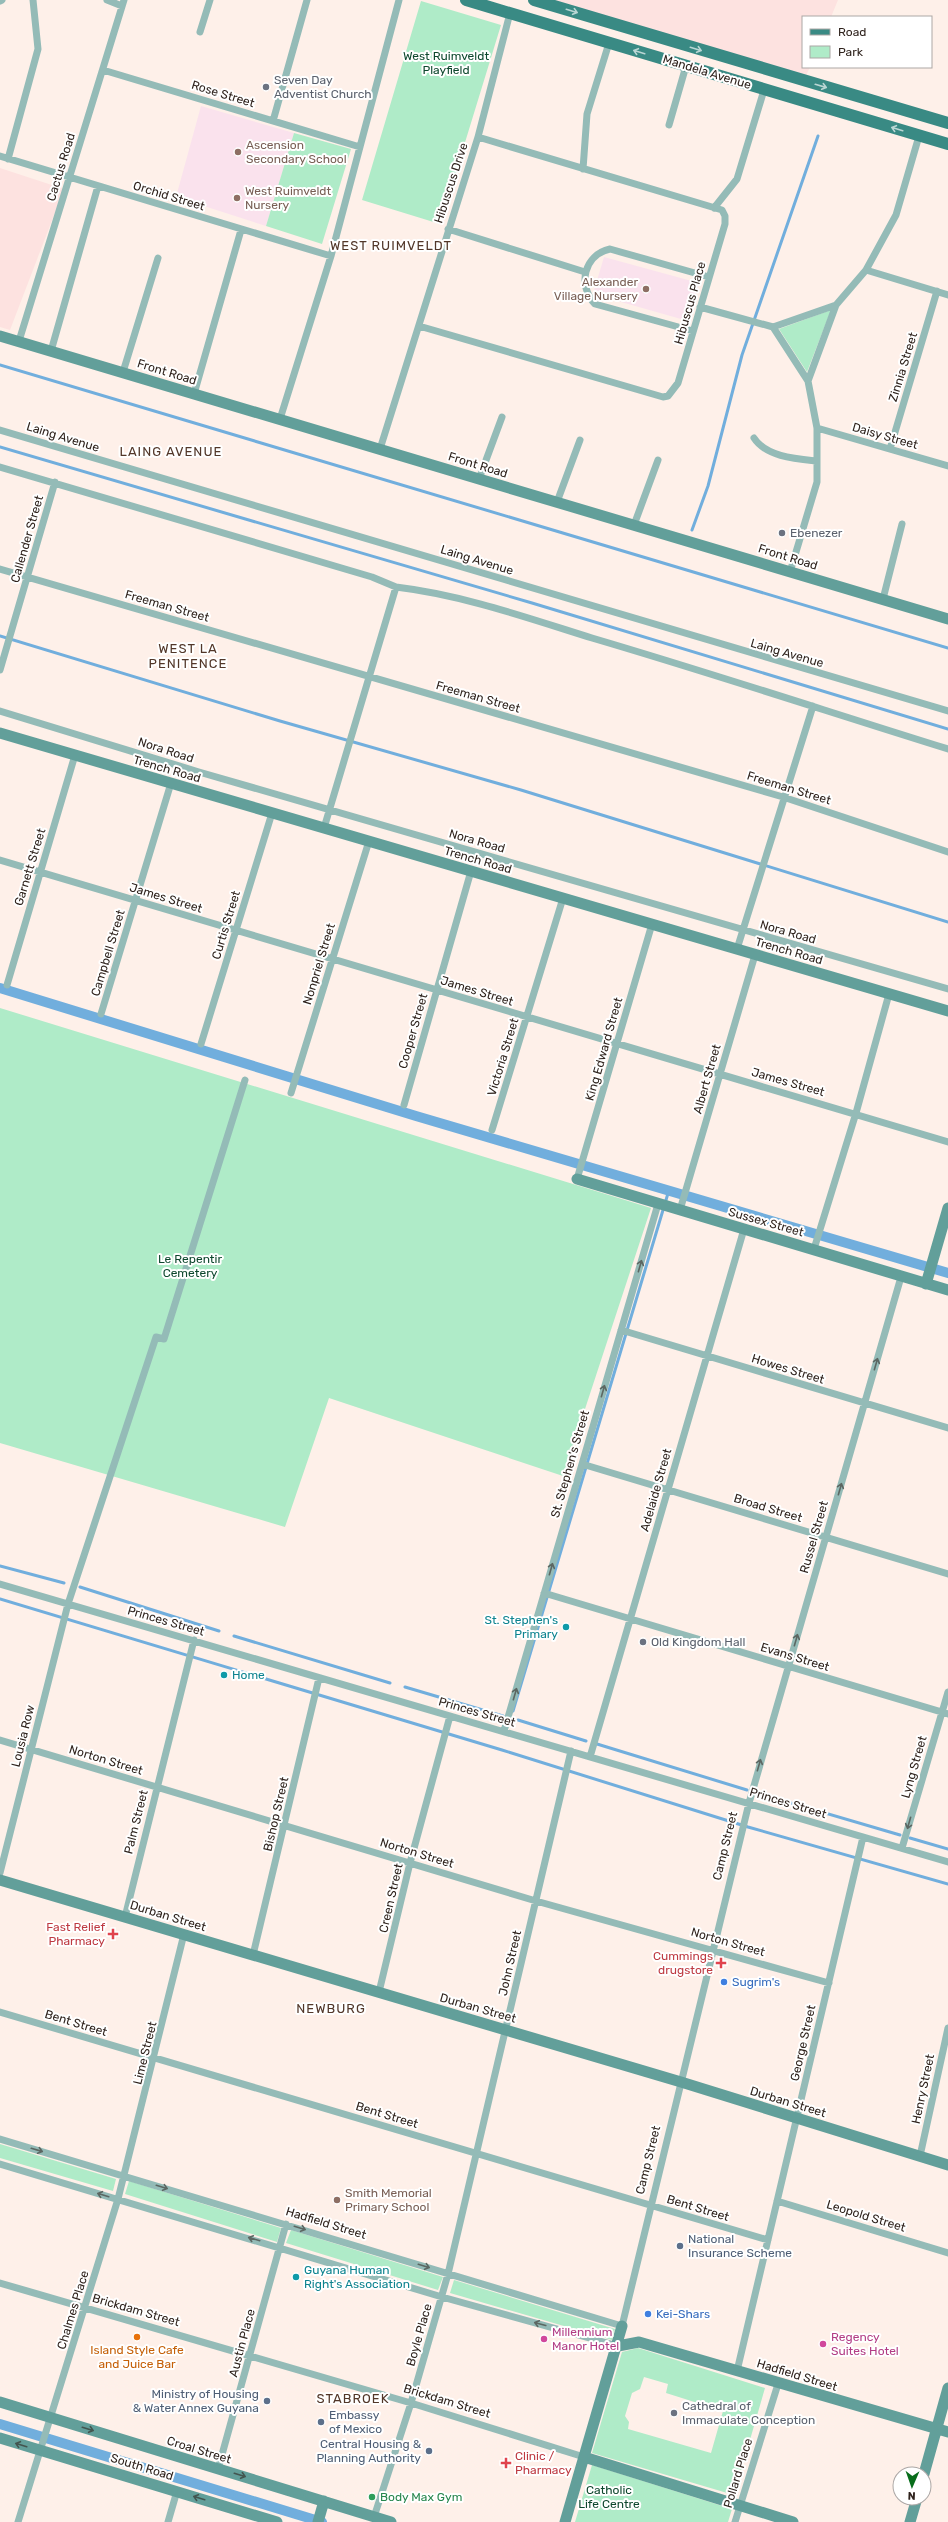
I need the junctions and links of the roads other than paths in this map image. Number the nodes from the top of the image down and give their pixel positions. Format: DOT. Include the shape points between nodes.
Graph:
graph roads {
  1 [pos="33,0"];
  2 [pos="107,0"];
  3 [pos="210,0"];
  4 [pos="307,0"];
  5 [pos="399,0"];
  6 [pos="466,0"];
  7 [pos="534,0"];
  8 [pos="123,3"];
  9 [pos="510,13"];
  10 [pos="200,32"];
  11 [pos="609,43"];
  12 [pos="686,66"];
  13 [pos="103,70"];
  14 [pos="764,90"];
  15 [pos="273,120"];
  16 [pos="948,123"];
  17 [pos="669,125"];
  18 [pos="919,136"];
  19 [pos="478,137"];
  20 [pos="948,144"];
  21 [pos="360,147"];
  22 [pos="0,156"];
  23 [pos="8,159"];
  24 [pos="583,169"];
  25 [pos="70,177"];
  26 [pos="98,186"];
  27 [pos="714,208"];
  28 [pos="448,229"];
  29 [pos="241,230"];
  30 [pos="332,256"];
  31 [pos="158,258"];
  32 [pos="866,270"];
  33 [pos="585,272"];
  34 [pos="709,277"];
  35 [pos="937,292"];
  36 [pos="948,295"];
  37 [pos="836,305"];
  38 [pos="700,307"];
  39 [pos="419,326"];
  40 [pos="773,327"];
  41 [pos="693,331"];
  42 [pos="0,336"];
  43 [pos="19,341"];
  44 [pos="51,351"];
  45 [pos="123,372"];
  46 [pos="808,381"];
  47 [pos="194,394"];
  48 [pos="502,417"];
  49 [pos="280,419"];
  50 [pos="816,428"];
  51 [pos="0,430"];
  52 [pos="754,438"];
  53 [pos="580,440"];
  54 [pos="380,449"];
  55 [pos="890,449"];
  56 [pos="658,460"];
  57 [pos="817,461"];
  58 [pos="948,466"];
  59 [pos="0,467"];
  60 [pos="479,478"];
  61 [pos="55,482"];
  62 [pos="557,502"];
  63 [pos="902,524"];
  64 [pos="634,525"];
  65 [pos="0,569"];
  66 [pos="790,572"];
  67 [pos="28,577"];
  68 [pos="396,587"];
  69 [pos="883,599"];
  70 [pos="948,619"];
  71 [pos="0,670"];
  72 [pos="368,676"];
  73 [pos="813,706"];
  74 [pos="0,711"];
  75 [pos="948,711"];
  76 [pos="0,733"];
  77 [pos="948,749"];
  78 [pos="75,755"];
  79 [pos="171,783"];
  80 [pos="783,797"];
  81 [pos="330,809"];
  82 [pos="272,813"];
  83 [pos="324,828"];
  84 [pos="369,841"];
  85 [pos="948,852"];
  86 [pos="0,860"];
  87 [pos="471,871"];
  88 [pos="40,872"];
  89 [pos="563,898"];
  90 [pos="135,901"];
  91 [pos="652,924"];
  92 [pos="236,930"];
  93 [pos="743,930"];
  94 [pos="737,949"];
  95 [pos="755,955"];
  96 [pos="332,959"];
  97 [pos="7,985"];
  98 [pos="948,989"];
  99 [pos="437,990"];
  100 [pos="889,994"];
  101 [pos="948,1011"];
  102 [pos="101,1014"];
  103 [pos="527,1017"];
  104 [pos="201,1044"];
  105 [pos="617,1044"];
  106 [pos="720,1074"];
  107 [pos="245,1080"];
  108 [pos="291,1093"];
  109 [pos="404,1104"];
  110 [pos="856,1113"];
  111 [pos="492,1130"];
  112 [pos="948,1142"];
  113 [pos="577,1179"];
  114 [pos="658,1204"];
  115 [pos="948,1208"];
  116 [pos="680,1210"];
  117 [pos="744,1229"];
  118 [pos="814,1249"];
  119 [pos="901,1277"];
  120 [pos="927,1279"];
  121 [pos="948,1290"];
  122 [pos="621,1330"];
  123 [pos="707,1356"];
  124 [pos="865,1403"];
  125 [pos="948,1428"];
  126 [pos="582,1464"];
  127 [pos="668,1490"];
  128 [pos="826,1537"];
  129 [pos="948,1574"];
  130 [pos="0,1584"];
  131 [pos="544,1593"];
  132 [pos="67,1607"];
  133 [pos="630,1619"];
  134 [pos="194,1640"];
  135 [pos="788,1666"];
  136 [pos="318,1681"];
  137 [pos="948,1692"];
  138 [pos="945,1713"];
  139 [pos="450,1716"];
  140 [pos="504,1731"];
  141 [pos="0,1740"];
  142 [pos="31,1749"];
  143 [pos="571,1751"];
  144 [pos="590,1756"];
  145 [pos="156,1787"];
  146 [pos="749,1803"];
  147 [pos="285,1825"];
  148 [pos="863,1837"];
  149 [pos="902,1848"];
  150 [pos="948,1862"];
  151 [pos="410,1863"];
  152 [pos="0,1873"];
  153 [pos="0,1880"];
  154 [pos="536,1901"];
  155 [pos="125,1917"];
  156 [pos="184,1934"];
  157 [pos="712,1949"];
  158 [pos="253,1955"];
  159 [pos="829,1983"];
  160 [pos="379,1992"];
  161 [pos="0,2012"];
  162 [pos="948,2028"];
  163 [pos="506,2030"];
  164 [pos="155,2059"];
  165 [pos="681,2082"];
  166 [pos="797,2118"];
  167 [pos="0,2139"];
  168 [pos="475,2153"];
  169 [pos="920,2156"];
  170 [pos="0,2164"];
  171 [pos="948,2165"];
  172 [pos="125,2176"];
  173 [pos="118,2199"];
  174 [pos="777,2201"];
  175 [pos="651,2205"];
  176 [pos="286,2224"];
  177 [pos="768,2240"];
  178 [pos="280,2247"];
  179 [pos="948,2252"];
  180 [pos="448,2274"];
  181 [pos="0,2283"];
  182 [pos="442,2297"];
  183 [pos="85,2309"];
  184 [pos="622,2326"];
  185 [pos="638,2342"];
  186 [pos="618,2346"];
  187 [pos="249,2357"];
  188 [pos="737,2371"];
  189 [pos="778,2384"];
  190 [pos="948,2388"];
  191 [pos="0,2402"];
  192 [pos="411,2403"];
  193 [pos="51,2418"];
  194 [pos="943,2431"];
  195 [pos="0,2438"];
  196 [pos="42,2447"];
  197 [pos="584,2457"];
  198 [pos="928,2466"];
  199 [pos="218,2469"];
  200 [pos="177,2491"];
  201 [pos="324,2501"];
  202 [pos="740,2505"];
  203 [pos="915,2506"];
  204 [pos="374,2517"];
  205 [pos="319,2519"];
  206 [pos="18,2522"];
  207 [pos="168,2522"];
  208 [pos="277,2522"];
  209 [pos="391,2522"];
  210 [pos="565,2522"];
  211 [pos="735,2522"];
  212 [pos="793,2522"];
  213 [pos="910,2522"];
  1 -- 23 [label="street" via="38,49"];
  2 -- 8 [label="street"];
  3 -- 10 [label="street"];
  4 -- 15 [label="street"];
  5 -- 21 [label="street"];
  6 -- 9 [label="main road, Mandela Avenue"];
  7 -- 16 [label="main road, one-way"];
  8 -- 13 [label="street, Cactus Road"];
  9 -- 11 [label="main road, Mandela Avenue"];
  9 -- 19 [label="street, Hibuscus Drive"];
  12 -- 11 [label="main road, Mandela Avenue, one-way"];
  11 -- 24 [label="street" via="587,114"];
  12 -- 14 [label="main road, Mandela Avenue"];
  12 -- 17 [label="street"];
  13 -- 15 [label="street, Rose Street"];
  13 -- 25 [label="street, Cactus Road"];
  18 -- 14 [label="main road, Mandela Avenue, one-way"];
  14 -- 27 [label="street" via="737,179"];
  15 -- 21 [label="street, Rose Street"];
  18 -- 20 [label="main road, Mandela Avenue"];
  18 -- 32 [label="street" via="896,214"];
  19 -- 24 [label="street"];
  19 -- 28 [label="street, Hibuscus Drive"];
  21 -- 30 [label="street"];
  22 -- 23 [label="street, Orchid Street"];
  23 -- 25 [label="street, Orchid Street"];
  24 -- 27 [label="street"];
  25 -- 26 [label="street, Orchid Street"];
  25 -- 43 [label="street, Cactus Road"];
  26 -- 29 [label="street, Orchid Street"];
  26 -- 44 [label="street"];
  27 -- 34 [label="street, Hibuscus Place" via="722,210 725,224"];
  28 -- 33 [label="street"];
  28 -- 39 [label="street, Hibuscus Drive"];
  29 -- 30 [label="street, Orchid Street"];
  29 -- 47 [label="street"];
  30 -- 49 [label="street"];
  31 -- 45 [label="street"];
  32 -- 35 [label="street"];
  32 -- 37 [label="street"];
  33 -- 34 [label="street" via="592,258 599,252 610,249"];
  33 -- 41 [label="street" via="586,292 595,304"];
  34 -- 38 [label="street, Hibuscus Place"];
  35 -- 36 [label="street"];
  35 -- 55 [label="street, Zinnia Street"];
  37 -- 40 [label="street"];
  37 -- 46 [label="street"];
  38 -- 40 [label="street"];
  38 -- 41 [label="street, Hibuscus Place"];
  39 -- 41 [label="street, Hibuscus Place" via="663,397 668,396 678,383"];
  39 -- 54 [label="street, Hibuscus Drive"];
  40 -- 46 [label="street"];
  42 -- 43 [label="street, Front Road"];
  43 -- 44 [label="street, Front Road"];
  44 -- 45 [label="street, Front Road"];
  45 -- 47 [label="street, Front Road"];
  46 -- 50 [label="street"];
  47 -- 49 [label="street, Front Road"];
  48 -- 60 [label="street"];
  49 -- 54 [label="street, Front Road"];
  50 -- 55 [label="street, Daisy Street"];
  50 -- 57 [label="street"];
  51 -- 75 [label="street, Laing Avenue"];
  52 -- 57 [label="street" via="757,443 772,452"];
  53 -- 62 [label="street"];
  54 -- 60 [label="street, Front Road"];
  55 -- 58 [label="street, Daisy Street"];
  56 -- 64 [label="street"];
  57 -- 66 [label="street" via="816,482"];
  59 -- 61 [label="street"];
  60 -- 62 [label="street, Front Road"];
  61 -- 67 [label="street, Callender Street"];
  61 -- 68 [label="street" via="372,577"];
  62 -- 64 [label="street, Front Road"];
  63 -- 69 [label="street"];
  64 -- 66 [label="street, Front Road"];
  65 -- 67 [label="street, Freeman Street"];
  66 -- 69 [label="street, Front Road"];
  67 -- 71 [label="street, Callender Street"];
  67 -- 72 [label="street, Freeman Street"];
  68 -- 72 [label="street"];
  68 -- 73 [label="street" via="479,604"];
  69 -- 70 [label="street, Front Road"];
  72 -- 80 [label="street, Freeman Street"];
  72 -- 81 [label="street"];
  73 -- 77 [label="street"];
  73 -- 80 [label="street"];
  74 -- 81 [label="street, Nora Road"];
  76 -- 78 [label="street, Trench Road"];
  78 -- 79 [label="street, Trench Road"];
  78 -- 88 [label="street, Garnett Street"];
  79 -- 82 [label="street, Trench Road"];
  79 -- 90 [label="street, Campbell Street"];
  80 -- 85 [label="street, Freeman Street"];
  80 -- 93 [label="street"];
  81 -- 83 [label="street"];
  81 -- 93 [label="street, Nora Road"];
  82 -- 83 [label="street, Trench Road"];
  82 -- 92 [label="street, Curtis Street"];
  83 -- 84 [label="street, Trench Road"];
  84 -- 87 [label="street, Trench Road"];
  84 -- 96 [label="street, Nonpriel Street"];
  86 -- 88 [label="street, James Street"];
  87 -- 89 [label="street, Trench Road"];
  87 -- 99 [label="street, Cooper Street"];
  88 -- 90 [label="street, James Street"];
  88 -- 97 [label="street, Garnett Street"];
  89 -- 91 [label="street, Trench Road"];
  89 -- 103 [label="street, Victoria Street"];
  90 -- 92 [label="street, James Street"];
  90 -- 102 [label="street, Campbell Street"];
  91 -- 94 [label="street, Trench Road"];
  91 -- 105 [label="street, King Edward Street"];
  92 -- 96 [label="street, James Street"];
  92 -- 104 [label="street, Curtis Street"];
  93 -- 94 [label="street"];
  93 -- 98 [label="street, Nora Road"];
  94 -- 95 [label="street, Trench Road"];
  95 -- 100 [label="street, Trench Road"];
  95 -- 106 [label="street, Albert Street"];
  96 -- 99 [label="street, James Street"];
  96 -- 108 [label="street, Nonpriel Street"];
  99 -- 103 [label="street, James Street"];
  99 -- 109 [label="street, Cooper Street"];
  100 -- 101 [label="street, Trench Road"];
  100 -- 110 [label="street"];
  103 -- 105 [label="street, James Street"];
  103 -- 111 [label="street, Victoria Street"];
  105 -- 106 [label="street, James Street"];
  105 -- 113 [label="street, King Edward Street"];
  106 -- 110 [label="street, James Street"];
  106 -- 116 [label="street, Albert Street"];
  107 -- 132 [label="street, Lousia Row" via="164,1339 156,1337"];
  110 -- 112 [label="street, James Street"];
  110 -- 118 [label="street"];
  113 -- 114 [label="street, Sussex Street"];
  114 -- 116 [label="street, Sussex Street"];
  122 -- 114 [label="street, St. Stephen's Street, one-way"];
  115 -- 120 [label="street"];
  116 -- 117 [label="street, Sussex Street"];
  117 -- 118 [label="street, Sussex Street"];
  117 -- 123 [label="street, Adelaide Street"];
  118 -- 119 [label="street, Sussex Street"];
  119 -- 120 [label="street, Sussex Street"];
  124 -- 119 [label="street, Russel Street, one-way"];
  120 -- 121 [label="street, Sussex Street"];
  122 -- 123 [label="street, Howes Street"];
  126 -- 122 [label="street, St. Stephen's Street, one-way"];
  123 -- 124 [label="street, Howes Street"];
  123 -- 127 [label="street, Adelaide Street"];
  124 -- 125 [label="street, Howes Street"];
  128 -- 124 [label="street, Russel Street, one-way"];
  126 -- 127 [label="street, Broad Street"];
  131 -- 126 [label="street, St. Stephen's Street, one-way"];
  127 -- 128 [label="street, Broad Street"];
  127 -- 133 [label="street, Adelaide Street"];
  128 -- 129 [label="street, Broad Street"];
  135 -- 128 [label="street, Russel Street, one-way"];
  130 -- 132 [label="street, Princes Street"];
  131 -- 133 [label="street, Evans Street"];
  140 -- 131 [label="street, St. Stephen's Street, one-way"];
  132 -- 134 [label="street, Princes Street"];
  132 -- 142 [label="street, Lousia Row"];
  133 -- 135 [label="street, Evans Street"];
  133 -- 144 [label="street, Adelaide Street"];
  134 -- 136 [label="street, Princes Street"];
  134 -- 145 [label="street, Palm Street"];
  135 -- 138 [label="street, Evans Street"];
  146 -- 135 [label="street, Russel Street, one-way"];
  136 -- 139 [label="street, Princes Street"];
  136 -- 147 [label="street, Bishop Street"];
  137 -- 138 [label="street, Lyng Street"];
  138 -- 149 [label="street, Lyng Street, one-way"];
  139 -- 140 [label="street, Princes Street"];
  139 -- 151 [label="street, Creen Street"];
  140 -- 143 [label="street, Princes Street"];
  141 -- 142 [label="street, Norton Street"];
  142 -- 145 [label="street, Norton Street"];
  142 -- 152 [label="street, Lousia Row"];
  143 -- 144 [label="street, Princes Street"];
  143 -- 154 [label="street, John Street"];
  144 -- 146 [label="street, Princes Street"];
  145 -- 147 [label="street, Norton Street"];
  145 -- 155 [label="street, Palm Street"];
  146 -- 148 [label="street, Princes Street"];
  146 -- 157 [label="street, Camp Street"];
  147 -- 151 [label="street, Norton Street"];
  147 -- 158 [label="street, Bishop Street"];
  148 -- 149 [label="street, Princes Street"];
  148 -- 159 [label="street, George Street"];
  149 -- 150 [label="street, Princes Street"];
  151 -- 154 [label="street, Norton Street"];
  151 -- 160 [label="street, Creen Street"];
  153 -- 155 [label="street, Durban Street"];
  154 -- 157 [label="street, Norton Street"];
  154 -- 163 [label="street, John Street"];
  155 -- 156 [label="street, Durban Street"];
  156 -- 158 [label="street, Durban Street"];
  156 -- 164 [label="street, Lime Street"];
  157 -- 159 [label="street, Norton Street"];
  157 -- 165 [label="street, Camp Street"];
  158 -- 160 [label="street, Durban Street"];
  159 -- 166 [label="street, George Street"];
  160 -- 163 [label="street, Durban Street"];
  161 -- 164 [label="street, Bent Street"];
  162 -- 169 [label="street, Henry Street"];
  163 -- 165 [label="street, Durban Street"];
  163 -- 168 [label="street, John Street"];
  164 -- 168 [label="street, Bent Street"];
  164 -- 172 [label="street, Lime Street"];
  165 -- 166 [label="street, Durban Street"];
  165 -- 175 [label="street, Camp Street"];
  166 -- 169 [label="street, Durban Street"];
  166 -- 174 [label="street, George Street"];
  167 -- 172 [label="street, Hadfield Street, one-way"];
  168 -- 175 [label="street, Bent Street"];
  168 -- 180 [label="street, John Street"];
  169 -- 171 [label="street, Durban Street"];
  173 -- 170 [label="street, Hadfield Street, one-way"];
  172 -- 173 [label="street, Chalmes Place"];
  172 -- 176 [label="street, Hadfield Street, one-way"];
  178 -- 173 [label="street, Hadfield Street, one-way"];
  173 -- 183 [label="street, Chalmes Place"];
  174 -- 177 [label="street, George Street"];
  174 -- 179 [label="street, Leopold Street"];
  175 -- 177 [label="street, Bent Street"];
  175 -- 184 [label="street, Camp Street"];
  176 -- 178 [label="street, Austin Place"];
  176 -- 180 [label="street, Hadfield Street, one-way"];
  177 -- 188 [label="street, George Street"];
  178 -- 182 [label="street, Hadfield Street"];
  178 -- 187 [label="street, Austin Place"];
  180 -- 182 [label="street, Boyle Place"];
  180 -- 184 [label="street, Hadfield Street"];
  181 -- 183 [label="street, Brickdam Street"];
  186 -- 182 [label="street, Hadfield Street, one-way"];
  182 -- 192 [label="street, Boyle Place"];
  183 -- 187 [label="street, Brickdam Street"];
  183 -- 193 [label="street, Chalmes Place"];
  184 -- 185 [label="street, Hadfield Street"];
  184 -- 186 [label="street, Camp Street"];
  185 -- 186 [label="street, Hadfield Street"];
  185 -- 188 [label="street, Hadfield Street"];
  186 -- 197 [label="street, Camp Street"];
  187 -- 192 [label="street, Brickdam Street"];
  187 -- 199 [label="street, Austin Place"];
  188 -- 189 [label="street, Hadfield Street"];
  189 -- 194 [label="street, Hadfield Street"];
  189 -- 202 [label="street, Pollard Place"];
  190 -- 194 [label="street"];
  191 -- 193 [label="street, Croal Street"];
  192 -- 197 [label="street, Brickdam Street"];
  192 -- 204 [label="street, Boyle Place"];
  193 -- 196 [label="street, Chalmes Place"];
  193 -- 199 [label="street, Croal Street, one-way"];
  194 -- 198 [label="street"];
  196 -- 195 [label="street, South Road, one-way"];
  196 -- 200 [label="street, South Road"];
  196 -- 206 [label="street, Chalmes Place"];
  197 -- 202 [label="street, Brickdam Street"];
  197 -- 210 [label="street, Camp Street"];
  199 -- 201 [label="street, Croal Street, one-way"];
  200 -- 207 [label="street"];
  208 -- 200 [label="street, South Road, one-way"];
  201 -- 204 [label="street, Croal Street"];
  201 -- 205 [label="street"];
  202 -- 211 [label="street, Pollard Place"];
  202 -- 212 [label="street, Brickdam Street"];
  203 -- 213 [label="street"];
  204 -- 209 [label="street, Croal Street"];
}
